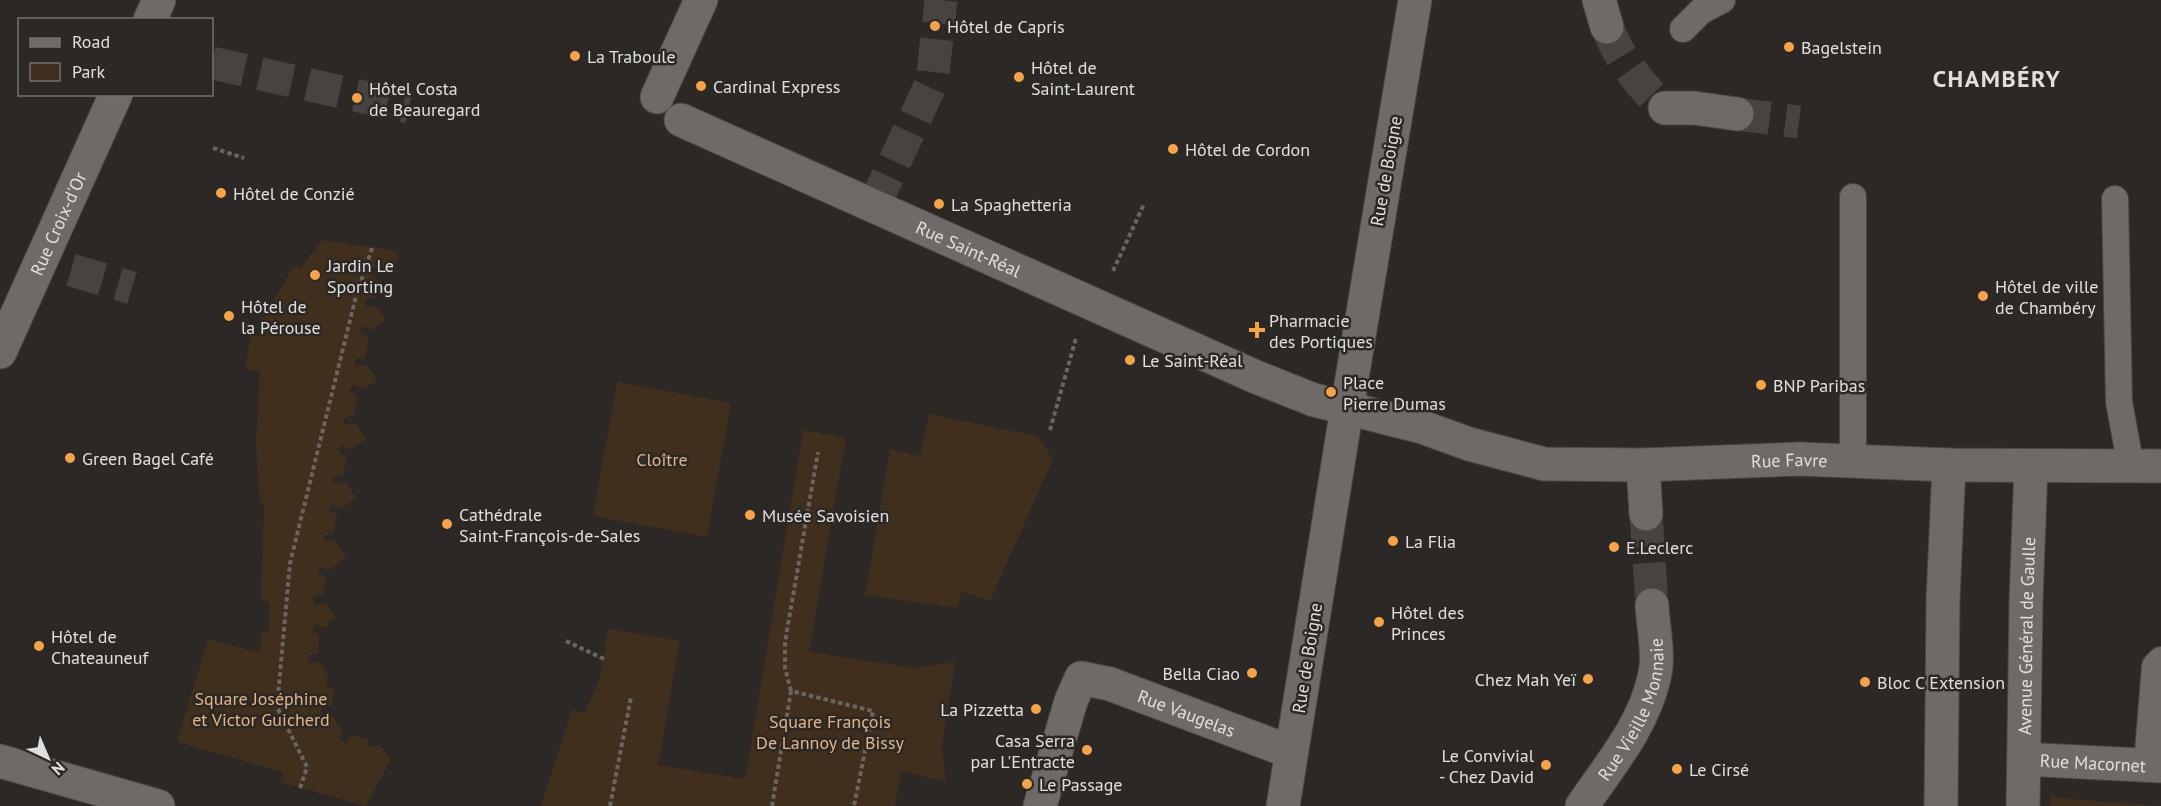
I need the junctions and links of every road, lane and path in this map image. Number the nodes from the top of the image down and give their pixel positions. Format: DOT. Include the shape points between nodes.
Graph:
graph roads {
  1 [pos="159,0"];
  2 [pos="701,0"];
  3 [pos="1415,0"];
  4 [pos="1722,0"];
  5 [pos="151,18"];
  6 [pos="1683,29"];
  7 [pos="115,96"];
  8 [pos="657,97"];
  9 [pos="1665,108"];
  10 [pos="1737,114"];
  11 [pos="681,120"];
  12 [pos="213,148"];
  13 [pos="244,158"];
  14 [pos="1853,197"];
  15 [pos="2115,198"];
  16 [pos="1144,204"];
  17 [pos="372,248"];
  18 [pos="1091,303"];
  19 [pos="0,352"];
  20 [pos="1347,408"];
  21 [pos="1050,430"];
  22 [pos="818,452"];
  23 [pos="1853,460"];
  24 [pos="1643,465"];
  25 [pos="1949,465"];
  26 [pos="2031,466"];
  27 [pos="2146,466"];
  28 [pos="1646,514"];
  29 [pos="1652,605"];
  30 [pos="566,641"];
  31 [pos="604,658"];
  32 [pos="2161,660"];
  33 [pos="791,691"];
  34 [pos="631,697"];
  35 [pos="1291,752"];
  36 [pos="2024,759"];
  37 [pos="0,761"];
  38 [pos="2154,766"];
  39 [pos="300,788"];
  40 [pos="158,806"];
  41 [pos="610,806"];
  42 [pos="772,806"];
  43 [pos="854,806"];
  44 [pos="1040,806"];
  45 [pos="1283,806"];
  46 [pos="1582,806"];
  47 [pos="1941,806"];
  48 [pos="2023,806"];
  1 -- 5 [label="street"];
  2 -- 8 [label="street"];
  3 -- 20 [label="street, Rue de Boigne"];
  4 -- 6 [label="lane" via="1701,11"];
  7 -- 19 [label="street, Rue Croix-d'Or"];
  9 -- 10 [label="street"];
  11 -- 18 [label="street, Rue Saint-Réal"];
  12 -- 13 [label="path"];
  14 -- 23 [label="lane"];
  15 -- 27 [label="lane" via="2119,402"];
  16 -- 18 [label="path"];
  17 -- 39 [label="path" via="355,300 290,563 277,707 307,767"];
  18 -- 20 [label="street, Rue Saint-Réal" via="1256,377 1314,400"];
  18 -- 21 [label="path"];
  20 -- 24 [label="street, Rue Favre" via="1544,464"];
  20 -- 35 [label="street, Rue de Boigne"];
  22 -- 33 [label="path" via="785,642 785,668"];
  23 -- 24 [label="street, Rue Favre"];
  23 -- 25 [label="street, Rue Favre"];
  24 -- 28 [label="street"];
  25 -- 26 [label="street, Rue Favre"];
  25 -- 47 [label="street"];
  26 -- 27 [label="street, Rue Favre"];
  26 -- 36 [label="street, Avenue Général de Gaulle"];
  29 -- 46 [label="street, Rue Vieille Monnaie" via="1654,678 1631,735"];
  30 -- 31 [label="path"];
  32 -- 38 [label="lane" via="2155,666"];
  33 -- 42 [label="path"];
  33 -- 43 [label="path" via="873,711"];
  34 -- 41 [label="path"];
  35 -- 44 [label="street, Rue Vaugelas" via="1110,684 1081,678"];
  35 -- 45 [label="street, Rue de Boigne"];
  36 -- 38 [label="street, Rue Macornet"];
  36 -- 48 [label="street, Avenue Général de Gaulle"];
  37 -- 40 [label="street"];
}
